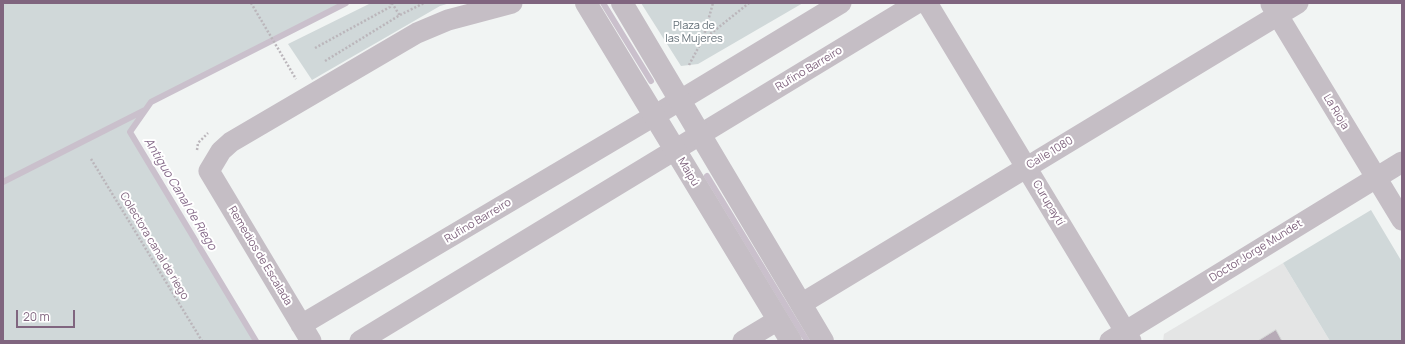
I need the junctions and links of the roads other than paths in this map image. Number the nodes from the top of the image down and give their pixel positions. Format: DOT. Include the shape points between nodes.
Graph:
graph roads {
  1 [pos="512,3"];
  2 [pos="586,3"];
  3 [pos="622,3"];
  4 [pos="841,3"];
  5 [pos="918,3"];
  6 [pos="927,3"];
  7 [pos="1298,3"];
  8 [pos="1274,9"];
  9 [pos="680,99"];
  10 [pos="654,116"];
  11 [pos="700,135"];
  12 [pos="675,150"];
  13 [pos="1402,162"];
  14 [pos="1026,168"];
  15 [pos="1376,177"];
  16 [pos="1402,220"];
  17 [pos="801,304"];
  18 [pos="778,320"];
  19 [pos="306,333"];
  20 [pos="1122,338"];
  21 [pos="360,341"];
  22 [pos="743,341"];
  23 [pos="791,341"];
  24 [pos="823,341"];
  1 -- 19 [label="street, Remedios de Escalada" via="448,20 417,33 230,142 202,164"];
  2 -- 10 [label="street, Maipú"];
  3 -- 9 [label="street"];
  4 -- 9 [label="street"];
  5 -- 11 [label="street, Rufino Barreiro"];
  6 -- 14 [label="street, Curupaytí"];
  7 -- 8 [label="street, Calle 1080"];
  8 -- 14 [label="street, Calle 1080"];
  8 -- 15 [label="street, La Rioja"];
  9 -- 10 [label="street, Rufino Barreiro"];
  9 -- 11 [label="street"];
  10 -- 12 [label="street, Maipú"];
  10 -- 19 [label="street, Rufino Barreiro"];
  11 -- 12 [label="street, Rufino Barreiro"];
  11 -- 17 [label="street"];
  12 -- 18 [label="street, Maipú"];
  12 -- 21 [label="street"];
  13 -- 15 [label="street, Doctor Jorge Mundet"];
  14 -- 17 [label="street, Calle 1080"];
  14 -- 20 [label="street, Curupaytí"];
  15 -- 16 [label="street, La Rioja"];
  15 -- 20 [label="street, Doctor Jorge Mundet"];
  17 -- 24 [label="street"];
  18 -- 22 [label="street"];
  18 -- 23 [label="street, Maipú"];
}
